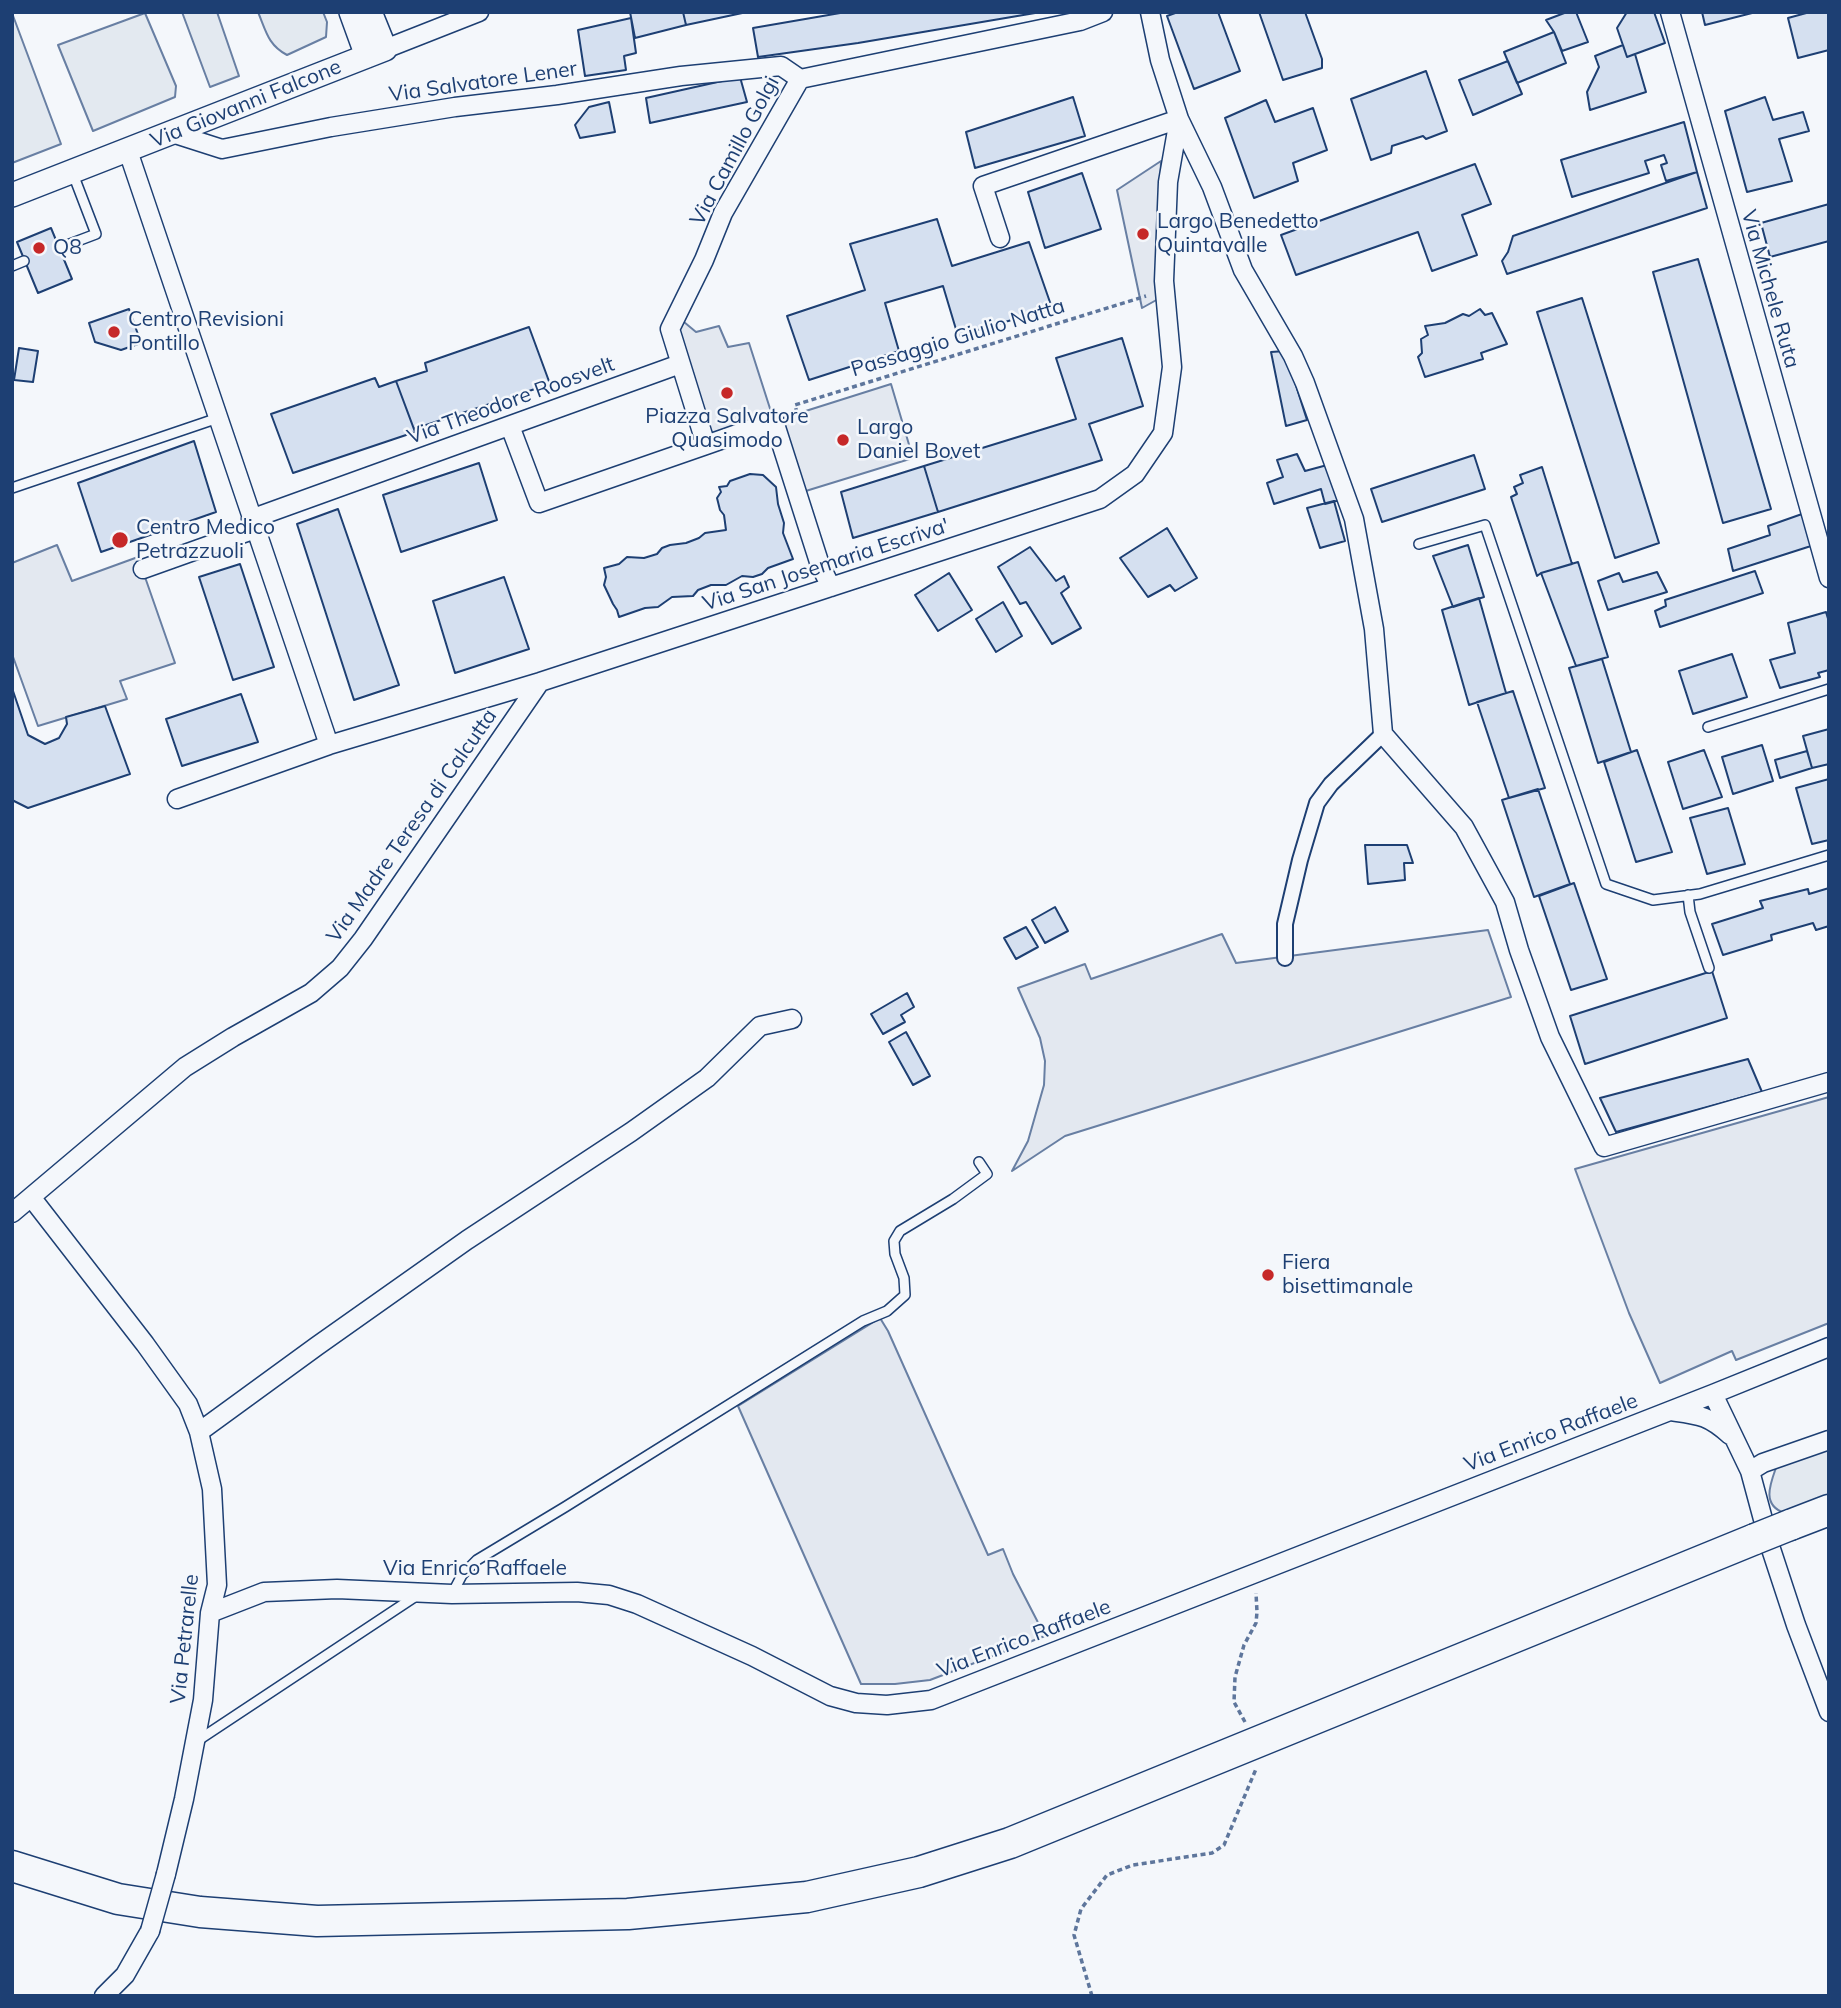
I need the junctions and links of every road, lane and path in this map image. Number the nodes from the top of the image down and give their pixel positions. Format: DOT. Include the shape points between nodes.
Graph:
graph roads {
  1 [pos="351,12"];
  2 [pos="370,12"];
  3 [pos="479,12"];
  4 [pos="1103,12"];
  5 [pos="1150,12"];
  6 [pos="1670,12"];
  7 [pos="376,53"];
  8 [pos="800,79"];
  9 [pos="1179,118"];
  10 [pos="172,133"];
  11 [pos="128,151"];
  12 [pos="72,172"];
  13 [pos="12,195"];
  14 [pos="1000,238"];
  15 [pos="59,248"];
  16 [pos="24,261"];
  17 [pos="12,266"];
  18 [pos="1139,298"];
  19 [pos="680,364"];
  20 [pos="797,413"];
  21 [pos="218,418"];
  22 [pos="510,426"];
  23 [pos="706,445"];
  24 [pos="12,488"];
  25 [pos="253,524"];
  26 [pos="1419,544"];
  27 [pos="142,569"];
  28 [pos="1829,578"];
  29 [pos="831,587"];
  30 [pos="540,682"];
  31 [pos="1829,690"];
  32 [pos="1708,727"];
  33 [pos="1383,734"];
  34 [pos="329,745"];
  35 [pos="177,799"];
  36 [pos="1829,855"];
  37 [pos="1688,895"];
  38 [pos="1285,958"];
  39 [pos="1709,968"];
  40 [pos="792,1019"];
  41 [pos="1829,1082"];
  42 [pos="979,1162"];
  43 [pos="31,1197"];
  44 [pos="12,1213"];
  45 [pos="1829,1347"];
  46 [pos="1713,1394"];
  47 [pos="1668,1411"];
  48 [pos="199,1432"];
  49 [pos="1735,1440"];
  50 [pos="1829,1440"];
  51 [pos="1750,1471"];
  52 [pos="1829,1510"];
  53 [pos="1254,1574"];
  54 [pos="420,1593"];
  55 [pos="452,1594"];
  56 [pos="210,1613"];
  57 [pos="1829,1712"];
  58 [pos="1247,1728"];
  59 [pos="195,1743"];
  60 [pos="1260,1759"];
  61 [pos="12,1866"];
  62 [pos="1091,1995"];
  63 [pos="104,1996"];
  1 -- 7 [label="street"];
  2 -- 7 [label="street"];
  3 -- 7 [label="street, Via Giovanni Falcone"];
  4 -- 8 [label="street, Via Camillo Golgi" via="1080,21"];
  5 -- 9 [label="street, Via San Josemaria Escriva'"];
  6 -- 28 [label="street, Via Michele Ruta"];
  7 -- 10 [label="street, Via Giovanni Falcone"];
  8 -- 10 [label="street, Via Salvatore Lener" via="780,66 681,76 455,107 222,149"];
  8 -- 19 [label="street, Via Camillo Golgi" via="723,213 670,329"];
  9 -- 14 [label="street" via="983,186"];
  9 -- 29 [label="street, Via San Josemaria Escriva'" via="1168,182 1164,281 1172,367 1163,433 1135,474 1100,499"];
  9 -- 33 [label="street" via="1212,187 1243,270 1305,383 1354,519 1374,629"];
  10 -- 11 [label="street, Via Giovanni Falcone"];
  11 -- 12 [label="street, Via Giovanni Falcone"];
  11 -- 21 [label="street"];
  12 -- 13 [label="street, Via Giovanni Falcone"];
  12 -- 15 [label="lane" via="96,234"];
  16 -- 17 [label="lane"];
  18 -- 20 [label="path, Passaggio Giulio Natta" via="794,405"];
  19 -- 22 [label="street, Via Theodore Roosvelt"];
  19 -- 23 [label="street"];
  21 -- 24 [label="lane"];
  21 -- 25 [label="street"];
  22 -- 23 [label="street" via="540,503"];
  22 -- 25 [label="street, Via Theodore Roosvelt"];
  23 -- 29 [label="street" via="774,421"];
  25 -- 27 [label="street, Via Theodore Roosvelt"];
  25 -- 34 [label="street"];
  26 -- 37 [label="lane" via="1485,525 1606,884 1653,900"];
  29 -- 30 [label="street, Via San Josemaria Escriva'"];
  30 -- 34 [label="street, Via San Josemaria Escriva'"];
  30 -- 43 [label="street, Via Madre Teresa di Calcutta" via="341,968 312,993 185,1067"];
  31 -- 32 [label="lane"];
  33 -- 38 [label="street" via="1317,803 1285,925"];
  33 -- 41 [label="street" via="1464,827 1505,902 1550,1037 1604,1147"];
  34 -- 35 [label="street, Via San Josemaria Escriva'"];
  36 -- 37 [label="lane"];
  37 -- 39 [label="lane"];
  40 -- 48 [label="street" via="761,1026 707,1078 467,1240"];
  42 -- 55 [label="lane" via="987,1174 900,1231 894,1241 895,1254 905,1295 887,1311 863,1321 477,1560 462,1574"];
  43 -- 44 [label="street, Via Madre Teresa di Calcutta"];
  43 -- 48 [label="street, Via Petrarelle" via="188,1404"];
  45 -- 46 [label="street, Via Enrico Raffaele"];
  46 -- 47 [label="street, Via Enrico Raffaele"];
  46 -- 49 [label="street"];
  47 -- 49 [label="street" via="1714,1420"];
  47 -- 53 [label="street, Via Enrico Raffaele"];
  48 -- 56 [label="street, Via Petrarelle" via="212,1489 217,1585"];
  49 -- 51 [label="street"];
  50 -- 51 [label="street"];
  51 -- 57 [label="street" via="1771,1549"];
  52 -- 61 [label="highway, bridge" via="1010,1843 919,1872 807,1897 628,1914 317,1921 200,1912 118,1899"];
  53 -- 55 [label="street, Via Enrico Raffaele" via="931,1700 887,1704 830,1696 741,1650 608,1595"];
  53 -- 58 [label="path" via="1256,1623 1235,1677 1234,1702"];
  54 -- 55 [label="street, Via Enrico Raffaele"];
  54 -- 56 [label="street, Via Enrico Raffaele" via="264,1592"];
  54 -- 59 [label="lane"];
  56 -- 59 [label="street, Via Petrarelle"];
  59 -- 63 [label="street, Via Petrarelle, bridge" via="150,1931 125,1975"];
  60 -- 62 [label="path" via="1224,1845 1212,1853 1133,1865 1107,1875 1082,1909 1074,1935"];
}
